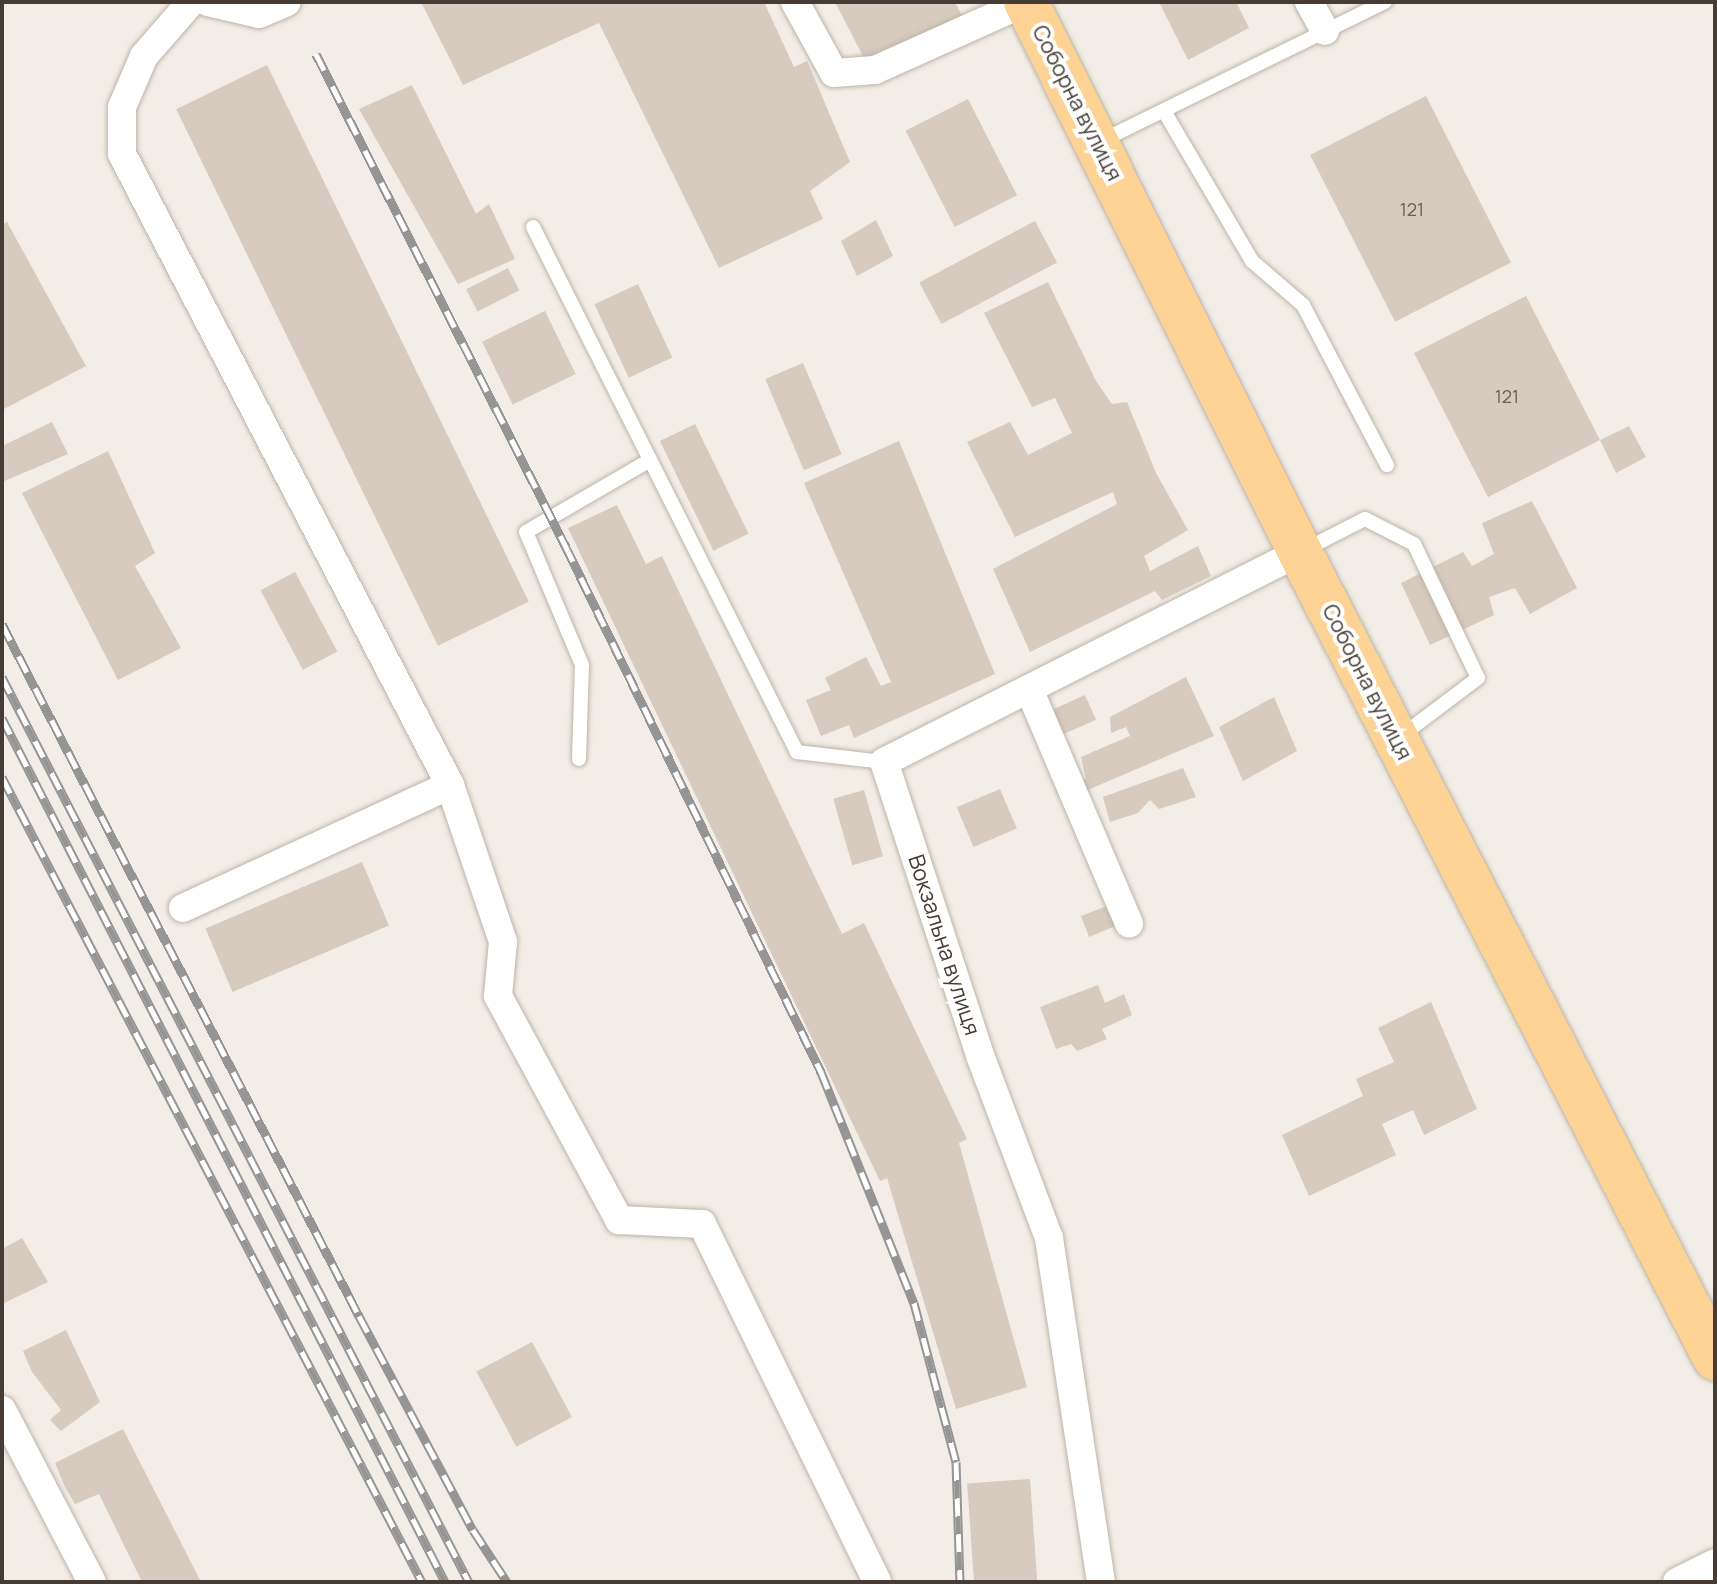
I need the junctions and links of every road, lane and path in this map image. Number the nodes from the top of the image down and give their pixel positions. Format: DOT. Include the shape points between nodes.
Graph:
graph roads {
  1 [pos="191,2"];
  2 [pos="208,2"];
  3 [pos="287,2"];
  4 [pos="795,2"];
  5 [pos="1026,2"];
  6 [pos="1309,2"];
  7 [pos="1385,2"];
  8 [pos="1325,31"];
  9 [pos="1164,111"];
  10 [pos="1097,143"];
  11 [pos="533,227"];
  12 [pos="650,460"];
  13 [pos="1387,465"];
  14 [pos="1300,552"];
  15 [pos="1029,689"];
  16 [pos="1397,739"];
  17 [pos="579,759"];
  18 [pos="884,762"];
  19 [pos="450,785"];
  20 [pos="183,908"];
  21 [pos="1129,924"];
  22 [pos="1715,1358"];
  23 [pos="2,1410"];
  24 [pos="1715,1563"];
  25 [pos="92,1582"];
  26 [pos="877,1582"];
  27 [pos="1101,1582"];
  28 [pos="1677,1582"];
  1 -- 19 [label="street" via="144,56 122,107 122,154"];
  2 -- 3 [label="street" via="259,14"];
  4 -- 5 [label="street" via="834,73 875,70"];
  5 -- 10 [label="main road, Соборна вулиця"];
  6 -- 8 [label="street"];
  7 -- 8 [label="lane"];
  8 -- 9 [label="lane"];
  9 -- 10 [label="lane"];
  9 -- 13 [label="lane" via="1252,261 1303,305"];
  10 -- 14 [label="main road, Соборна вулиця"];
  11 -- 12 [label="lane"];
  12 -- 17 [label="lane" via="526,532 582,665"];
  12 -- 18 [label="lane" via="797,752"];
  14 -- 15 [label="street"];
  14 -- 16 [label="main road, Соборна вулиця"];
  14 -- 16 [label="lane" via="1365,519 1414,544 1478,678"];
  15 -- 18 [label="street"];
  15 -- 21 [label="street"];
  16 -- 22 [label="main road, Соборна вулиця"];
  18 -- 27 [label="street, Вокзальна вулиця" via="981,1058 1049,1238"];
  19 -- 20 [label="street"];
  19 -- 26 [label="street" via="503,942 498,996 619,1220 702,1224"];
  23 -- 25 [label="street"];
  24 -- 28 [label="street"];
}
